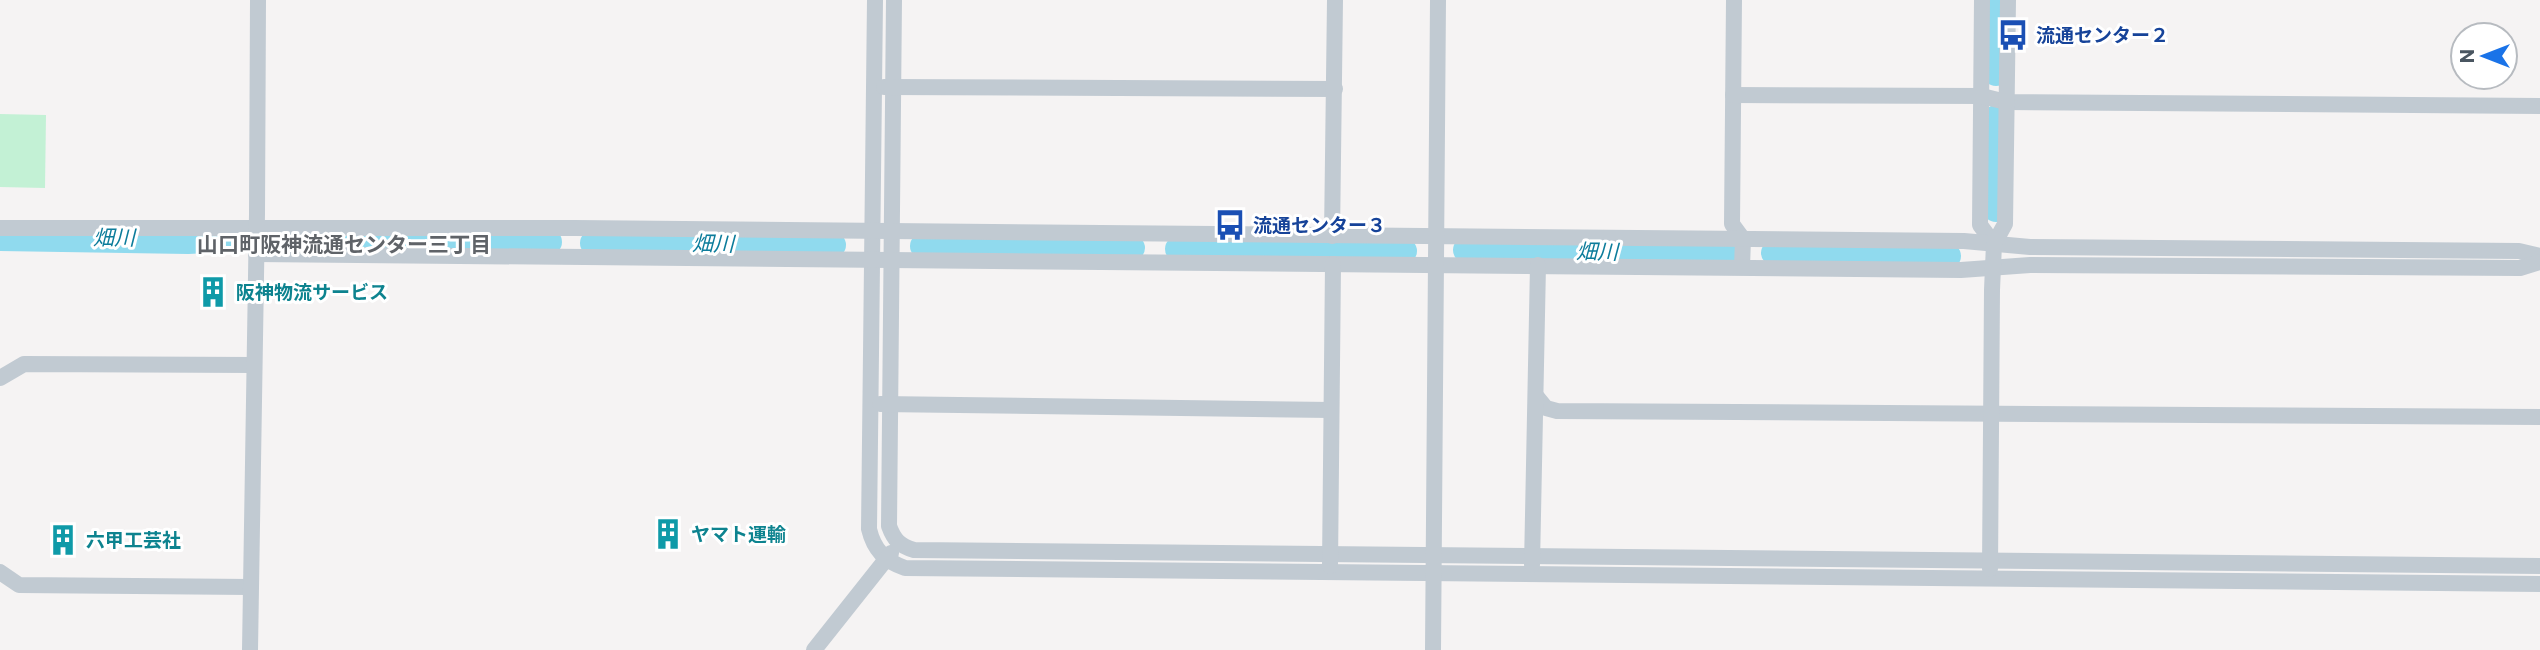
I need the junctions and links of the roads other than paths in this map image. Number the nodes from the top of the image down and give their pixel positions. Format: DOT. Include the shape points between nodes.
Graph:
graph roads {
  1 [pos="258,0"];
  2 [pos="875,0"];
  3 [pos="894,0"];
  4 [pos="1335,0"];
  5 [pos="1438,0"];
  6 [pos="1734,0"];
  7 [pos="1982,0"];
  8 [pos="2008,0"];
  9 [pos="874,87"];
  10 [pos="894,87"];
  11 [pos="1335,89"];
  12 [pos="1733,95"];
  13 [pos="1982,96"];
  14 [pos="2006,102"];
  15 [pos="2540,106"];
  16 [pos="0,228"];
  17 [pos="257,228"];
  18 [pos="575,228"];
  19 [pos="893,231"];
  20 [pos="872,232"];
  21 [pos="1153,234"];
  22 [pos="1332,236"];
  23 [pos="1435,236"];
  24 [pos="1743,239"];
  25 [pos="1994,244"];
  26 [pos="2184,248"];
  27 [pos="2360,250"];
  28 [pos="256,254"];
  29 [pos="2540,256"];
  30 [pos="575,257"];
  31 [pos="872,260"];
  32 [pos="892,260"];
  33 [pos="2540,262"];
  34 [pos="1153,263"];
  35 [pos="1333,264"];
  36 [pos="1436,265"];
  37 [pos="1538,265"];
  38 [pos="2184,265"];
  39 [pos="1742,267"];
  40 [pos="2359,267"];
  41 [pos="1993,268"];
  42 [pos="254,365"];
  43 [pos="0,378"];
  44 [pos="1536,397"];
  45 [pos="871,404"];
  46 [pos="891,404"];
  47 [pos="1331,410"];
  48 [pos="1991,415"];
  49 [pos="2540,417"];
  50 [pos="898,543"];
  51 [pos="1330,555"];
  52 [pos="1435,555"];
  53 [pos="1532,556"];
  54 [pos="886,559"];
  55 [pos="1990,560"];
  56 [pos="2540,566"];
  57 [pos="0,572"];
  58 [pos="1330,574"];
  59 [pos="1435,574"];
  60 [pos="1532,575"];
  61 [pos="1990,579"];
  62 [pos="2540,584"];
  63 [pos="250,587"];
  64 [pos="250,650"];
  65 [pos="814,650"];
  66 [pos="1433,650"];
  1 -- 17 [label="street"];
  2 -- 9 [label="street"];
  3 -- 10 [label="street"];
  4 -- 11 [label="street"];
  5 -- 23 [label="street"];
  6 -- 12 [label="street"];
  7 -- 13 [label="street"];
  8 -- 14 [label="street"];
  9 -- 10 [label="street"];
  9 -- 20 [label="street"];
  10 -- 11 [label="street"];
  10 -- 19 [label="street"];
  11 -- 22 [label="street"];
  12 -- 13 [label="street"];
  12 -- 24 [label="street" via="1732,224"];
  13 -- 14 [label="street"];
  13 -- 25 [label="street" via="1980,225"];
  14 -- 15 [label="street"];
  14 -- 25 [label="street" via="2005,224"];
  16 -- 17 [label="street"];
  17 -- 18 [label="street"];
  17 -- 28 [label="street"];
  18 -- 20 [label="street"];
  18 -- 30 [label="street"];
  19 -- 20 [label="street"];
  19 -- 21 [label="street"];
  19 -- 32 [label="street"];
  20 -- 31 [label="street"];
  21 -- 22 [label="street"];
  21 -- 34 [label="street"];
  22 -- 23 [label="street"];
  23 -- 24 [label="street"];
  23 -- 36 [label="street"];
  24 -- 25 [label="street"];
  24 -- 39 [label="street"];
  25 -- 26 [label="street"];
  25 -- 41 [label="street"];
  26 -- 27 [label="street"];
  26 -- 38 [label="street"];
  27 -- 29 [label="street" via="2519,251"];
  27 -- 40 [label="street"];
  28 -- 30 [label="street"];
  28 -- 42 [label="street"];
  30 -- 31 [label="street"];
  31 -- 32 [label="street"];
  31 -- 45 [label="street"];
  32 -- 34 [label="street"];
  32 -- 46 [label="street"];
  33 -- 40 [label="street" via="2520,268"];
  34 -- 35 [label="street"];
  35 -- 36 [label="street"];
  35 -- 47 [label="street"];
  36 -- 37 [label="street"];
  36 -- 52 [label="street"];
  37 -- 39 [label="street"];
  37 -- 44 [label="street"];
  38 -- 40 [label="street"];
  38 -- 41 [label="street"];
  39 -- 41 [label="street"];
  41 -- 48 [label="street"];
  42 -- 43 [label="street" via="24,364"];
  42 -- 63 [label="street"];
  44 -- 48 [label="street" via="1546,408 1557,411"];
  44 -- 53 [label="street"];
  45 -- 46 [label="street"];
  45 -- 54 [label="street" via="869,529"];
  46 -- 47 [label="street"];
  46 -- 50 [label="street" via="889,526"];
  47 -- 51 [label="street"];
  48 -- 49 [label="street"];
  48 -- 55 [label="street"];
  50 -- 51 [label="street" via="914,550"];
  50 -- 54 [label="street"];
  51 -- 52 [label="street"];
  51 -- 58 [label="street"];
  52 -- 53 [label="street"];
  52 -- 59 [label="street"];
  53 -- 55 [label="street"];
  53 -- 60 [label="street"];
  54 -- 58 [label="street" via="917,570"];
  54 -- 65 [label="street"];
  55 -- 56 [label="street"];
  55 -- 61 [label="street"];
  57 -- 63 [label="street" via="19,585"];
  58 -- 59 [label="street"];
  59 -- 60 [label="street"];
  59 -- 66 [label="street"];
  60 -- 61 [label="street"];
  61 -- 62 [label="street"];
  63 -- 64 [label="street"];
}
